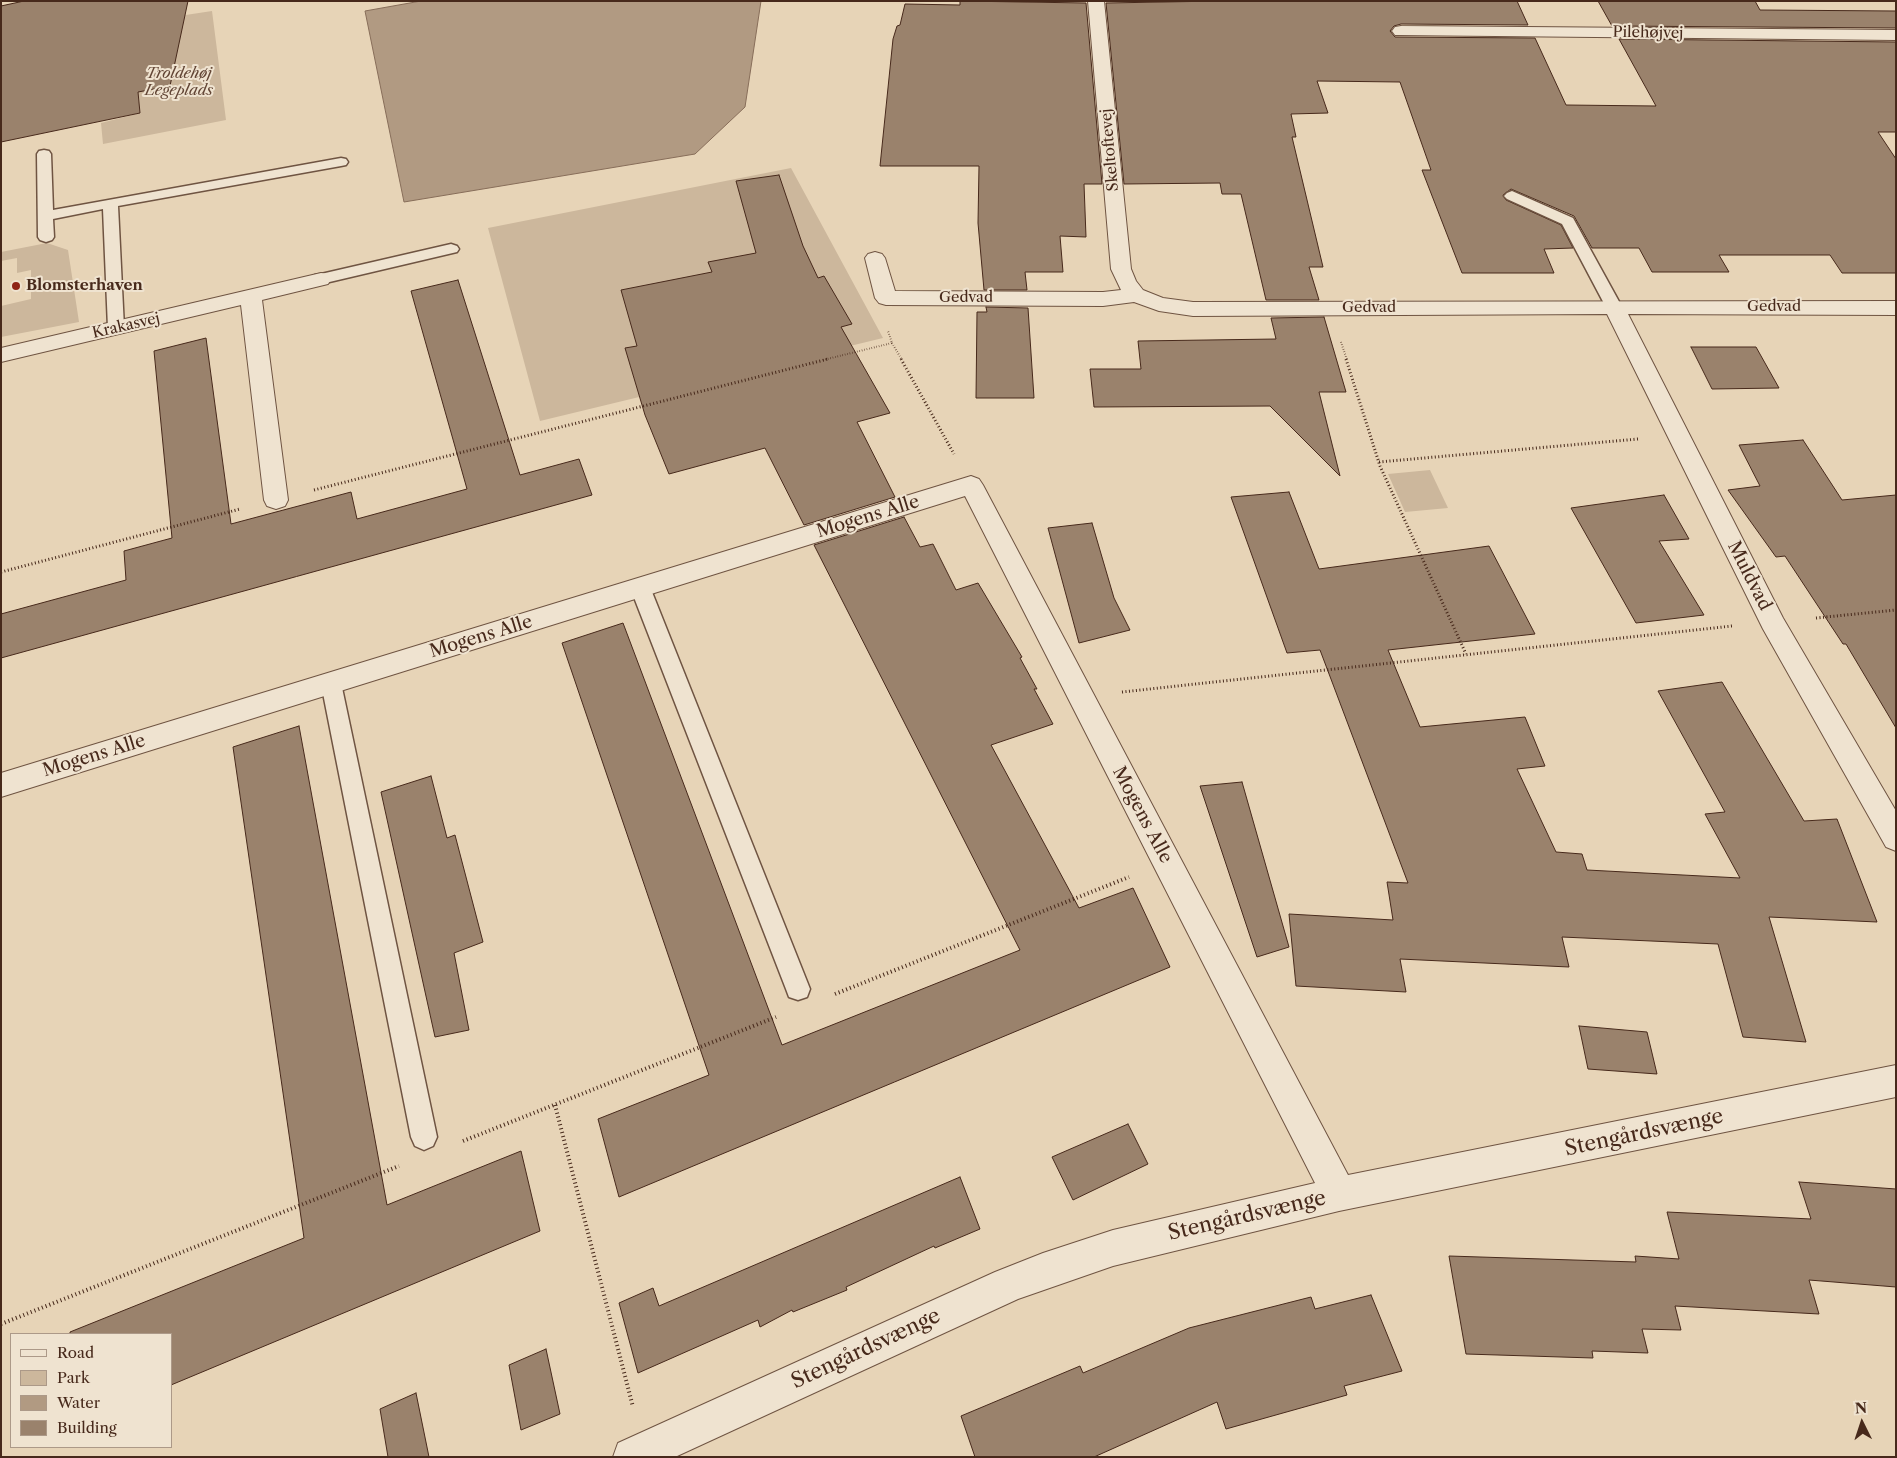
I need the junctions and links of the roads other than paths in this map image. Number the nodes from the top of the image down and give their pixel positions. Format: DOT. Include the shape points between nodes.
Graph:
graph roads {
  1 [pos="1096,1"];
  2 [pos="1401,30"];
  3 [pos="1896,35"];
  4 [pos="44,154"];
  5 [pos="341,162"];
  6 [pos="1512,196"];
  7 [pos="110,203"];
  8 [pos="46,216"];
  9 [pos="46,237"];
  10 [pos="451,249"];
  11 [pos="875,258"];
  12 [pos="321,279"];
  13 [pos="1136,295"];
  14 [pos="251,297"];
  15 [pos="1614,307"];
  16 [pos="1896,308"];
  17 [pos="116,328"];
  18 [pos="1,355"];
  19 [pos="276,500"];
  20 [pos="640,587"];
  21 [pos="331,683"];
  22 [pos="1,785"];
  23 [pos="1896,838"];
  24 [pos="798,989"];
  25 [pos="1896,1081"];
  26 [pos="424,1137"];
  27 [pos="1339,1194"];
  28 [pos="636,1455"];
  1 -- 13 [label="street, Skeltoftevej" via="1121,269"];
  2 -- 3 [label="street, Pilehøjvej"];
  4 -- 8 [label="lane"];
  5 -- 7 [label="lane"];
  6 -- 15 [label="lane" via="1568,221"];
  7 -- 8 [label="lane"];
  7 -- 17 [label="lane"];
  8 -- 9 [label="lane"];
  10 -- 12 [label="lane"];
  11 -- 13 [label="street, Gedvad" via="886,298 1103,299"];
  12 -- 14 [label="street, Krakasvej"];
  13 -- 15 [label="street, Gedvad" via="1159,304 1193,309"];
  14 -- 17 [label="street, Krakasvej"];
  14 -- 19 [label="street"];
  15 -- 16 [label="street, Gedvad"];
  15 -- 23 [label="street, Muldvad" via="1772,622"];
  17 -- 18 [label="street, Krakasvej"];
  20 -- 21 [label="street, Mogens Alle"];
  20 -- 24 [label="lane"];
  20 -- 27 [label="street, Mogens Alle" via="971,485"];
  21 -- 22 [label="street, Mogens Alle"];
  21 -- 26 [label="lane"];
  25 -- 27 [label="street, Stengårdsvænge"];
  27 -- 28 [label="street, Stengårdsvænge" via="1113,1248 1043,1271"];
}
